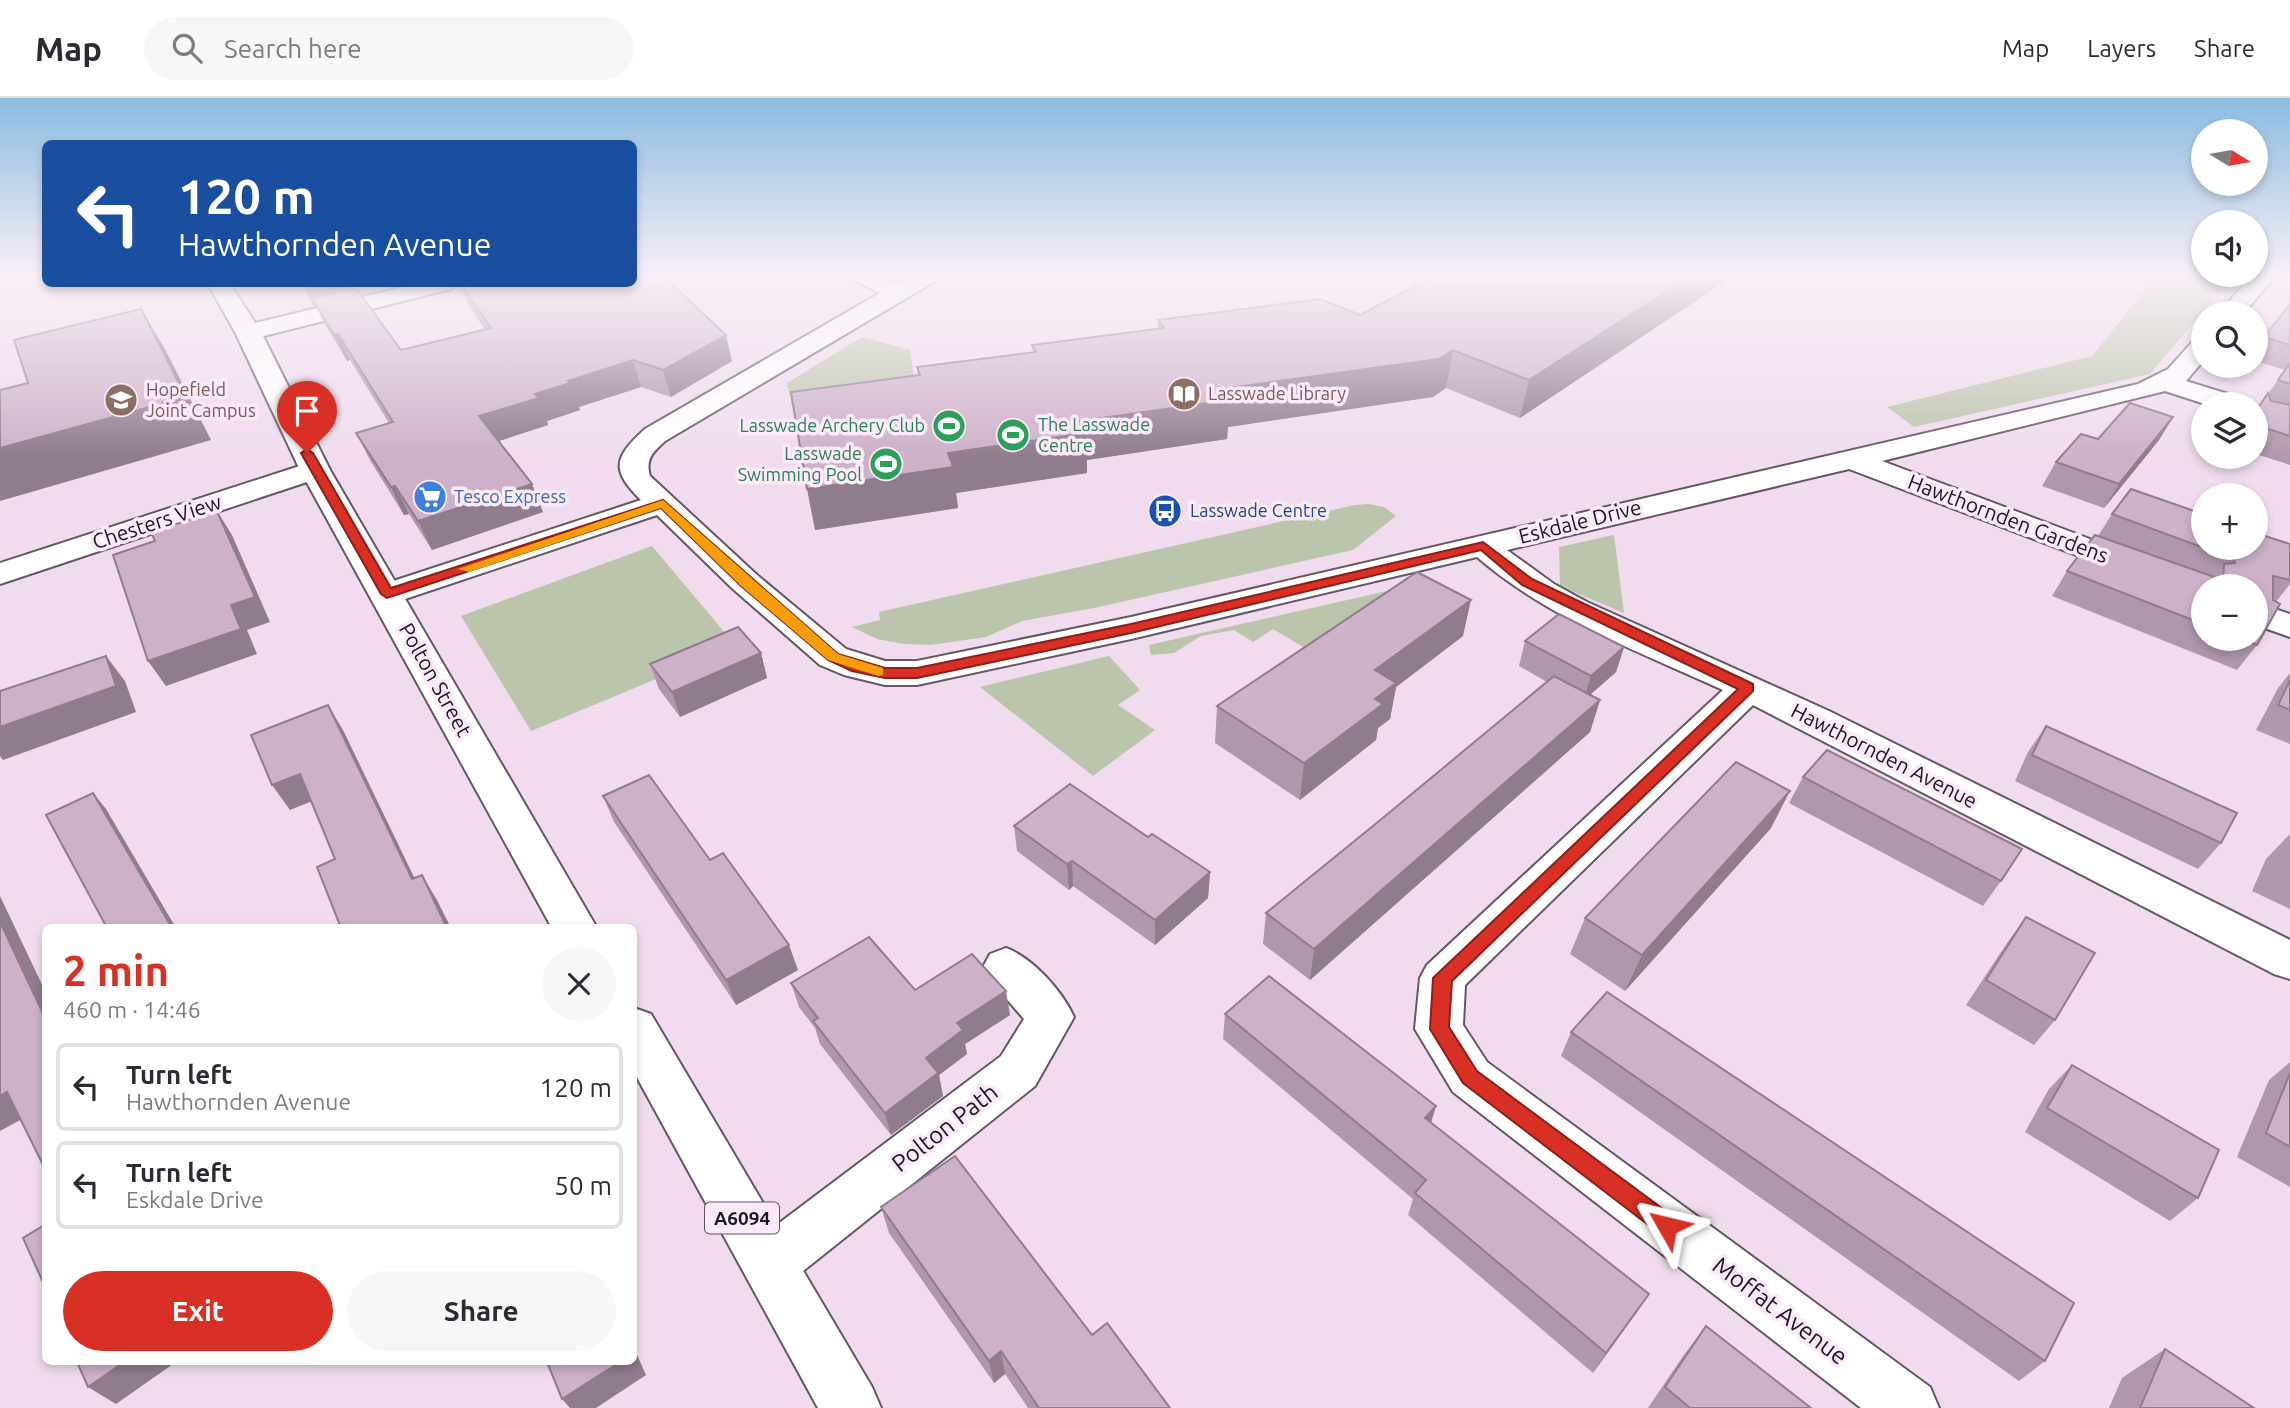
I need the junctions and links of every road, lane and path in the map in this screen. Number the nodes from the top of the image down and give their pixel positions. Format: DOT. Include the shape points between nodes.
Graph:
graph roads {
  1 [pos="250,336"];
  2 [pos="824,336"];
  3 [pos="2191,358"];
  4 [pos="2167,383"];
  5 [pos="2194,392"];
  6 [pos="1851,459"];
  7 [pos="315,470"];
  8 [pos="663,503"];
  9 [pos="1483,546"];
  10 [pos="0,574"];
  11 [pos="2191,588"];
  12 [pos="387,594"];
  13 [pos="2268,618"];
  14 [pos="2290,626"];
  15 [pos="1748,688"];
  16 [pos="574,924"];
  17 [pos="2290,961"];
  18 [pos="1006,967"];
  19 [pos="637,1033"];
  20 [pos="769,1264"];
  21 [pos="851,1408"];
  22 [pos="1909,1408"];
  1 -- 7 [label="street, Polton Street"];
  2 -- 8 [label="street, Eskdale Drive" via="655,435 632,459 631,469"];
  3 -- 4 [label="street"];
  4 -- 5 [label="street"];
  4 -- 6 [label="street, Eskdale Drive"];
  6 -- 9 [label="street, Eskdale Drive"];
  6 -- 11 [label="street, Hawthornden Gardens"];
  7 -- 10 [label="street, Chesters View"];
  7 -- 12 [label="street, Polton Street"];
  8 -- 9 [label="street, Eskdale Drive" via="833,657 885,673 942,670"];
  8 -- 12 [label="street"];
  9 -- 15 [label="street, Hawthornden Avenue" via="1527,582"];
  12 -- 16 [label="street, Polton Street"];
  13 -- 14 [label="street"];
  15 -- 17 [label="street, Hawthornden Avenue"];
  15 -- 22 [label="street, Moffat Avenue" via="1443,978 1439,1029 1470,1077"];
  18 -- 20 [label="street, Polton Path" via="1051,1017 1018,1071"];
  19 -- 20 [label="street, A6094"];
  20 -- 21 [label="street, A6094"];
}
